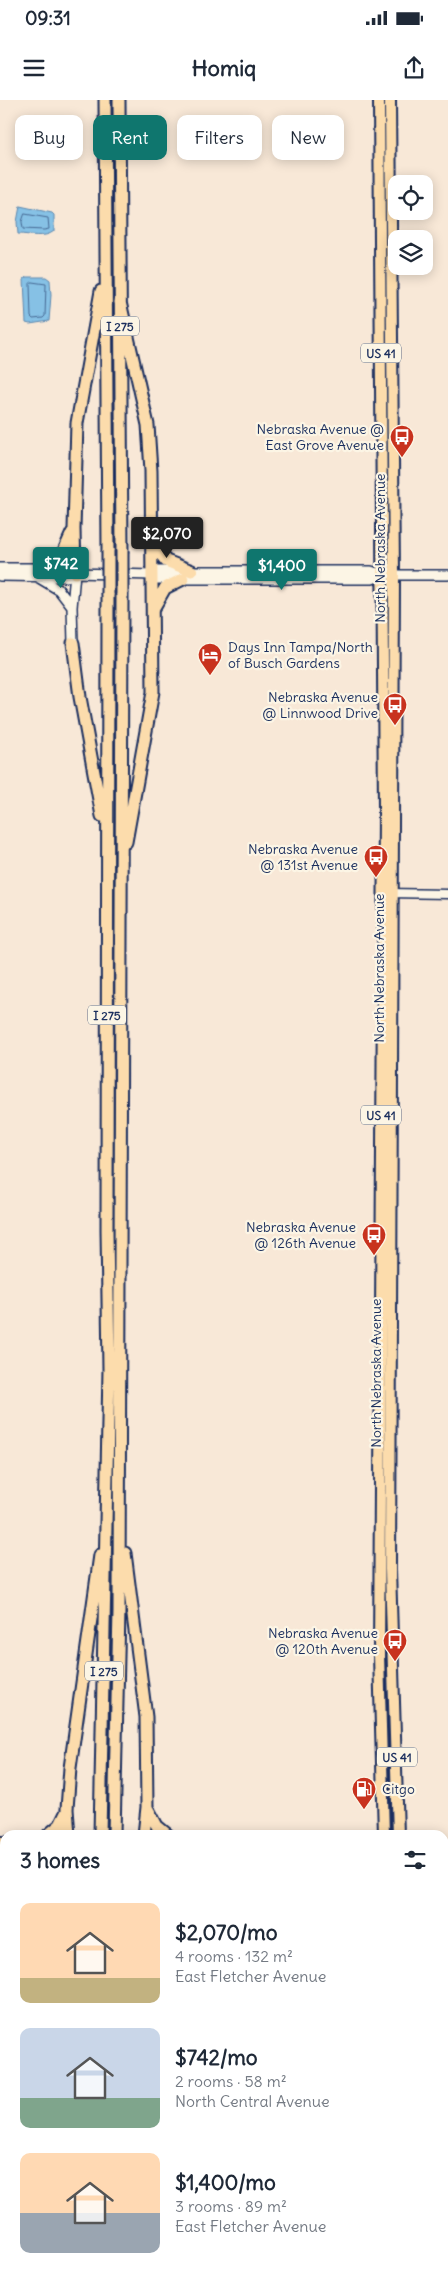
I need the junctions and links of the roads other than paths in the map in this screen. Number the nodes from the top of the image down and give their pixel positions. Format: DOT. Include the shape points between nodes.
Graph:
graph roads {
  1 [pos="105,100"];
  2 [pos="119,100"];
  3 [pos="379,100"];
  4 [pos="390,100"];
  5 [pos="379,114"];
  6 [pos="390,114"];
  7 [pos="106,265"];
  8 [pos="381,290"];
  9 [pos="120,302"];
  10 [pos="393,355"];
  11 [pos="382,372"];
  12 [pos="392,424"];
  13 [pos="74,529"];
  14 [pos="152,542"];
  15 [pos="0,568"];
  16 [pos="41,572"];
  17 [pos="75,573"];
  18 [pos="152,575"];
  19 [pos="188,575"];
  20 [pos="389,575"];
  21 [pos="448,575"];
  22 [pos="0,576"];
  23 [pos="72,607"];
  24 [pos="153,610"];
  25 [pos="73,643"];
  26 [pos="107,840"];
  27 [pos="121,868"];
  28 [pos="388,893"];
  29 [pos="448,894"];
  30 [pos="106,1518"];
  31 [pos="120,1524"];
  32 [pos="147,1808"];
  33 [pos="68,1809"];
  34 [pos="384,1823"];
  35 [pos="53,1830"];
  36 [pos="69,1830"];
  37 [pos="100,1830"];
  38 [pos="114,1830"];
  39 [pos="145,1830"];
  40 [pos="162,1830"];
  41 [pos="380,1830"];
  42 [pos="384,1830"];
  43 [pos="398,1830"];
  1 -- 7 [label="highway, I 275"];
  2 -- 9 [label="highway, I 275"];
  3 -- 5 [label="main road, North Nebraska Avenue / US 41"];
  4 -- 6 [label="main road, North Nebraska Avenue / US 41"];
  5 -- 6 [label="main road"];
  5 -- 8 [label="main road, North Nebraska Avenue / US 41"];
  6 -- 10 [label="main road, North Nebraska Avenue / US 41"];
  7 -- 13 [label="highway" via="78,417"];
  7 -- 26 [label="highway, I 275, bridge" via="110,692"];
  8 -- 10 [label="main road" via="387,345"];
  8 -- 11 [label="main road, North Nebraska Avenue / US 41"];
  9 -- 14 [label="highway" via="149,436"];
  9 -- 27 [label="highway, I 275, bridge"];
  10 -- 12 [label="main road, North Nebraska Avenue / US 41"];
  11 -- 12 [label="main road" via="387,376"];
  11 -- 20 [label="main road, North Nebraska Avenue / US 41"];
  12 -- 20 [label="main road, North Nebraska Avenue / US 41"];
  13 -- 16 [label="highway" via="62,553"];
  13 -- 17 [label="highway"];
  14 -- 18 [label="highway"];
  14 -- 19 [label="highway" via="166,561"];
  15 -- 16 [label="main road"];
  16 -- 17 [label="main road" via="54,568"];
  16 -- 22 [label="main road"];
  16 -- 23 [label="main road"];
  17 -- 18 [label="main road"];
  17 -- 23 [label="main road"];
  18 -- 19 [label="main road" via="157,571"];
  18 -- 24 [label="highway"];
  19 -- 20 [label="main road" via="371,570"];
  19 -- 24 [label="highway" via="165,588"];
  20 -- 21 [label="main road"];
  20 -- 28 [label="main road, North Nebraska Avenue / US 41"];
  23 -- 25 [label="main road"];
  24 -- 27 [label="highway" via="152,703"];
  25 -- 26 [label="highway"];
  26 -- 30 [label="highway, I 275" via="109,1369"];
  27 -- 31 [label="highway, I 275"];
  28 -- 29 [label="street"];
  28 -- 34 [label="main road, North Nebraska Avenue / US 41" via="380,1663"];
  28 -- 43 [label="main road, North Nebraska Avenue / US 41" via="390,1569"];
  30 -- 33 [label="highway" via="84,1659"];
  30 -- 37 [label="highway, I 275"];
  31 -- 32 [label="highway" via="146,1712"];
  31 -- 38 [label="highway, I 275"];
  32 -- 39 [label="highway"];
  32 -- 40 [label="highway"];
  33 -- 35 [label="highway" via="62,1822"];
  33 -- 36 [label="highway"];
  34 -- 41 [label="main road"];
  34 -- 42 [label="main road, North Nebraska Avenue / US 41"];
}
